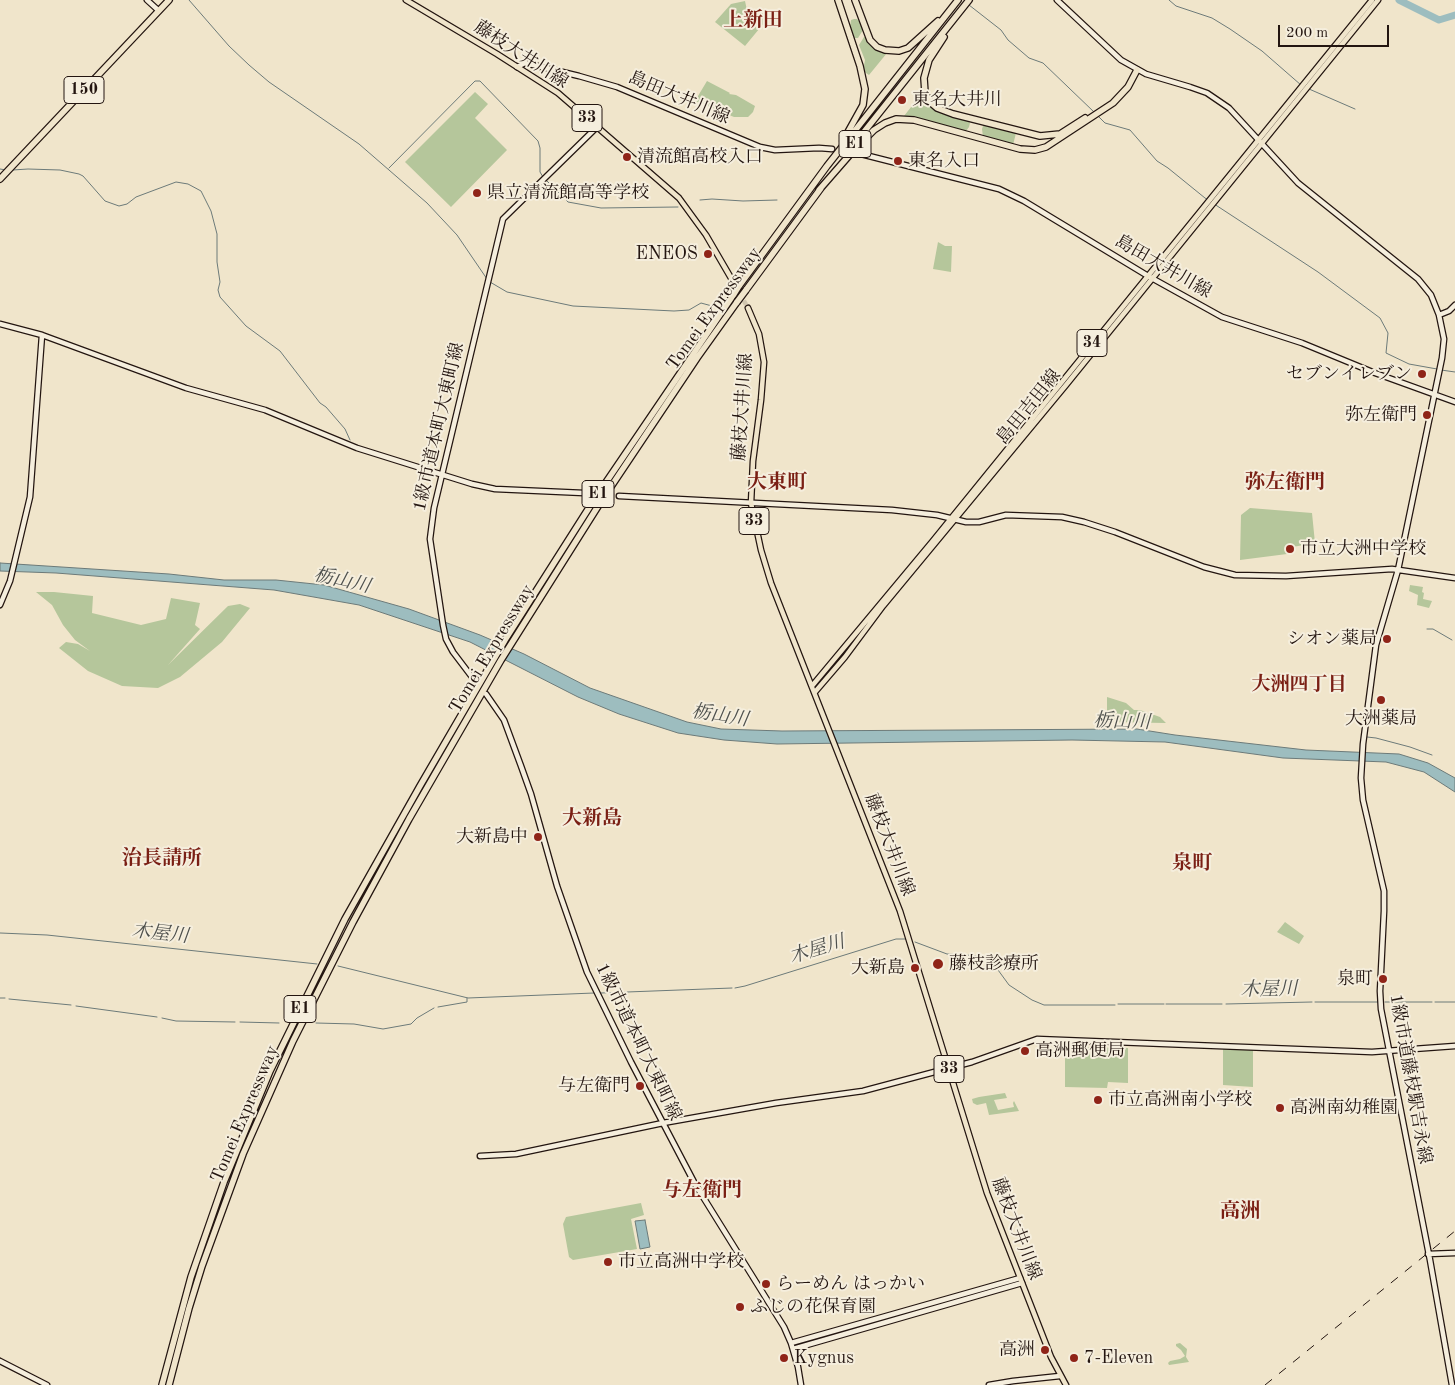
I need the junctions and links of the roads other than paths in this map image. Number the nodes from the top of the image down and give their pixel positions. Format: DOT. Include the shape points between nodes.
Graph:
graph roads {
  1 [pos="147,0"];
  2 [pos="169,0"];
  3 [pos="406,0"];
  4 [pos="838,0"];
  5 [pos="855,0"];
  6 [pos="969,0"];
  7 [pos="1057,0"];
  8 [pos="1372,0"];
  9 [pos="1378,0"];
  10 [pos="956,2"];
  11 [pos="158,10"];
  12 [pos="961,10"];
  13 [pos="517,67"];
  14 [pos="1137,70"];
  15 [pos="597,127"];
  16 [pos="1260,141"];
  17 [pos="832,150"];
  18 [pos="861,154"];
  19 [pos="827,166"];
  20 [pos="0,179"];
  21 [pos="820,190"];
  22 [pos="1150,277"];
  23 [pos="731,278"];
  24 [pos="1455,305"];
  25 [pos="748,308"];
  26 [pos="1439,315"];
  27 [pos="0,324"];
  28 [pos="42,335"];
  29 [pos="1435,395"];
  30 [pos="1455,402"];
  31 [pos="442,475"];
  32 [pos="584,493"];
  33 [pos="619,496"];
  34 [pos="751,503"];
  35 [pos="952,520"];
  36 [pos="1398,570"];
  37 [pos="1455,578"];
  38 [pos="0,605"];
  39 [pos="498,659"];
  40 [pos="475,681"];
  41 [pos="812,686"];
  42 [pos="815,692"];
  43 [pos="486,694"];
  44 [pos="1455,1046"];
  45 [pos="1390,1052"];
  46 [pos="948,1068"];
  47 [pos="663,1123"];
  48 [pos="480,1156"];
  49 [pos="1455,1253"];
  50 [pos="1428,1254"];
  51 [pos="1020,1278"];
  52 [pos="1022,1283"];
  53 [pos="791,1343"];
  54 [pos="793,1349"];
  55 [pos="0,1361"];
  56 [pos="1060,1376"];
  57 [pos="47,1385"];
  58 [pos="162,1385"];
  59 [pos="169,1385"];
  60 [pos="801,1385"];
  61 [pos="989,1385"];
  62 [pos="1066,1385"];
  63 [pos="1452,1385"];
  1 -- 11 [label="street"];
  2 -- 11 [label="highway, 150"];
  3 -- 13 [label="main road, 藤枝大井川線 / 33"];
  4 -- 19 [label="highway" via="863,77 865,94 857,117"];
  5 -- 10 [label="highway" via="870,40 889,51 899,51 912,45"];
  6 -- 12 [label="highway, Tomei Expressway / E1"];
  7 -- 14 [label="street, 1級市道藤枝駅吉永線" via="1121,60"];
  8 -- 16 [label="main road, 島田吉田線 / 34"];
  9 -- 16 [label="main road, 島田吉田線 / 34"];
  10 -- 19 [label="highway, Tomei Expressway / E1"];
  11 -- 20 [label="highway, 150"];
  12 -- 14 [label="highway" via="929,60 924,78 927,98 947,112 1029,134 1055,135 1107,104"];
  12 -- 21 [label="highway, Tomei Expressway / E1"];
  13 -- 15 [label="main road, 藤枝大井川線 / 33" via="558,93"];
  13 -- 17 [label="street, 島田大井川線" via="525,63 617,87 760,147"];
  14 -- 16 [label="street, 1級市道藤枝駅吉永線" via="1213,96 1234,112"];
  14 -- 21 [label="highway" via="1128,87 1108,108 1046,147 1020,149 914,120 896,119 874,130"];
  15 -- 23 [label="main road, 藤枝大井川線 / 33" via="679,198"];
  15 -- 31 [label="street, 1級市道本町大東町線" via="505,217"];
  16 -- 22 [label="main road, 島田吉田線 / 34"];
  16 -- 26 [label="street, 1級市道藤枝駅吉永線" via="1298,183 1418,279 1431,295"];
  18 -- 22 [label="street, 島田大井川線" via="1000,189"];
  19 -- 39 [label="highway, Tomei Expressway / E1, bridge" via="694,350 505,640"];
  21 -- 39 [label="highway, Tomei Expressway / E1, bridge" via="705,346 511,644"];
  22 -- 29 [label="street, 島田大井川線" via="1222,316 1302,343"];
  22 -- 35 [label="main road, 島田吉田線 / 34"];
  24 -- 26 [label="street"];
  25 -- 34 [label="main road, 藤枝大井川線 / 33" via="759,334 764,362"];
  26 -- 29 [label="street, 1級市道藤枝駅吉永線" via="1443,349"];
  27 -- 28 [label="street"];
  28 -- 31 [label="street" via="186,388 265,410 357,448"];
  28 -- 38 [label="street" via="30,497 10,581"];
  29 -- 30 [label="street, 島田大井川線"];
  29 -- 36 [label="street, 1級市道藤枝駅吉永線"];
  31 -- 32 [label="street" via="495,489"];
  31 -- 40 [label="street, 1級市道本町大東町線" via="430,531 431,554 447,640 456,658"];
  33 -- 34 [label="street"];
  34 -- 35 [label="street" via="892,510"];
  34 -- 41 [label="main road, 藤枝大井川線 / 33" via="755,530 771,583"];
  35 -- 36 [label="street" via="973,522 1006,515 1080,520 1214,571 1235,575 1286,576"];
  35 -- 41 [label="main road, 島田吉田線 / 34"];
  35 -- 42 [label="main road, 島田吉田線 / 34"];
  36 -- 37 [label="street"];
  36 -- 45 [label="street, 1級市道藤枝駅吉永線" via="1376,645 1361,768 1363,800 1384,891 1380,991"];
  39 -- 58 [label="highway, Tomei Expressway / E1" via="424,778 345,919 270,1071 203,1240"];
  39 -- 59 [label="highway, Tomei Expressway / E1" via="353,922 278,1074 213,1232"];
  41 -- 42 [label="main road, 藤枝大井川線 / 33"];
  42 -- 46 [label="main road, 藤枝大井川線 / 33" via="900,911"];
  43 -- 47 [label="street, 1級市道本町大東町線" via="504,720 521,766 587,972"];
  44 -- 45 [label="street"];
  45 -- 46 [label="street" via="1043,1039"];
  45 -- 50 [label="street, 1級市道藤枝駅吉永線"];
  46 -- 47 [label="street" via="853,1094 790,1101"];
  46 -- 51 [label="main road, 藤枝大井川線 / 33" via="982,1178"];
  47 -- 48 [label="street" via="516,1154"];
  47 -- 53 [label="street, 1級市道本町大東町線" via="695,1184"];
  49 -- 50 [label="street"];
  50 -- 63 [label="street, 1級市道藤枝駅吉永線"];
  51 -- 52 [label="main road, 藤枝大井川線 / 33"];
  51 -- 53 [label="street"];
  52 -- 54 [label="street"];
  52 -- 56 [label="main road, 藤枝大井川線 / 33"];
  53 -- 54 [label="street, 1級市道本町大東町線"];
  54 -- 60 [label="street, 1級市道本町大東町線"];
  55 -- 57 [label="street"];
  56 -- 61 [label="street"];
  56 -- 62 [label="main road, 藤枝大井川線 / 33"];
}
